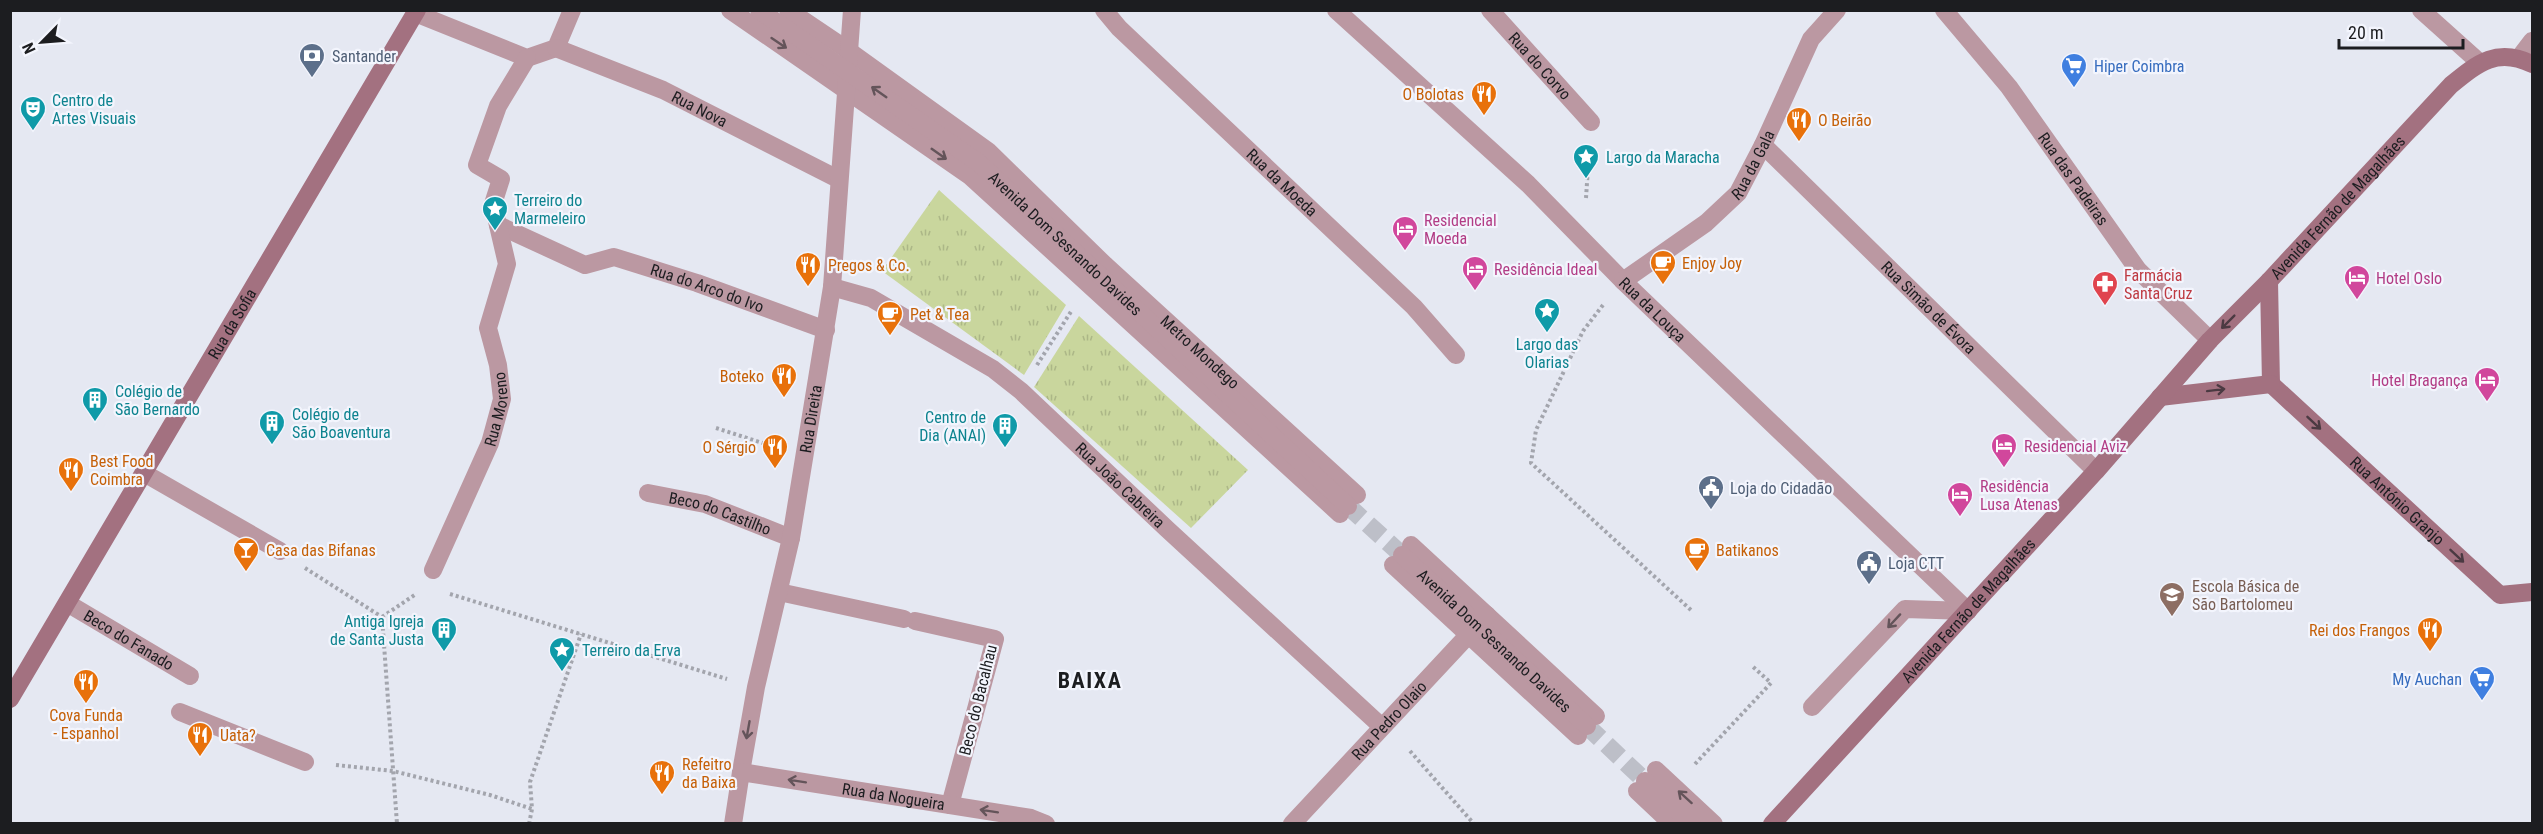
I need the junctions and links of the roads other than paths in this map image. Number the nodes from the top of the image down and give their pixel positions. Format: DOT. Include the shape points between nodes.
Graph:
graph roads {
  1 [pos="572,10"];
  2 [pos="730,10"];
  3 [pos="759,10"];
  4 [pos="788,10"];
  5 [pos="852,10"];
  6 [pos="1104,10"];
  7 [pos="1336,10"];
  8 [pos="1490,10"];
  9 [pos="1837,10"];
  10 [pos="1944,10"];
  11 [pos="2421,10"];
  12 [pos="416,12"];
  13 [pos="2532,41"];
  14 [pos="556,48"];
  15 [pos="849,51"];
  16 [pos="527,58"];
  17 [pos="2526,61"];
  18 [pos="2479,62"];
  19 [pos="846,79"];
  20 [pos="1591,122"];
  21 [pos="1763,145"];
  22 [pos="838,179"];
  23 [pos="498,225"];
  24 [pos="2269,280"];
  25 [pos="1623,281"];
  26 [pos="832,287"];
  27 [pos="825,330"];
  28 [pos="2210,340"];
  29 [pos="1456,355"];
  30 [pos="2271,384"];
  31 [pos="2160,397"];
  32 [pos="2096,471"];
  33 [pos="144,473"];
  34 [pos="648,492"];
  35 [pos="1348,505"];
  36 [pos="791,538"];
  37 [pos="279,551"];
  38 [pos="433,570"];
  39 [pos="779,592"];
  40 [pos="2532,592"];
  41 [pos="67,603"];
  42 [pos="1968,611"];
  43 [pos="1478,625"];
  44 [pos="190,676"];
  45 [pos="10,699"];
  46 [pos="1812,707"];
  47 [pos="180,712"];
  48 [pos="1381,726"];
  49 [pos="305,762"];
  50 [pos="741,772"];
  51 [pos="1646,781"];
  52 [pos="950,805"];
  53 [pos="733,824"];
  54 [pos="1046,824"];
  55 [pos="1292,824"];
  56 [pos="1672,824"];
  57 [pos="1692,824"];
  58 [pos="1714,824"];
  59 [pos="1772,824"];
  1 -- 14 [label="street"];
  2 -- 19 [label="street, one-way"];
  3 -- 19 [label="street, Avenida Dom Sesnando Davides"];
  4 -- 15 [label="street, Metro Mondego"];
  5 -- 15 [label="street, Rua Direita"];
  6 -- 29 [label="street, Rua da Moeda" via="1414,307"];
  7 -- 25 [label="street, Rua da Louça" via="1528,184"];
  8 -- 20 [label="street, Rua do Corvo"];
  9 -- 21 [label="street, Rua da Gala" via="1811,39"];
  10 -- 28 [label="street, Rua das Padeiras" via="2009,87 2138,270"];
  11 -- 18 [label="street"];
  12 -- 16 [label="street"];
  12 -- 33 [label="main road, Rua da Sofia"];
  13 -- 17 [label="street"];
  14 -- 16 [label="street"];
  14 -- 22 [label="street, Rua Nova" via="663,90"];
  15 -- 19 [label="street, Rua Direita"];
  15 -- 35 [label="street, Metro Mondego" via="988,151"];
  16 -- 23 [label="street, Rua Moreno" via="498,106 477,165 501,179 493,204"];
  17 -- 18 [label="main road" via="2497,58"];
  18 -- 24 [label="main road, Avenida Fernão de Magalhães" via="2451,85"];
  19 -- 22 [label="street, Rua Direita"];
  19 -- 35 [label="street, one-way" via="970,176 1088,285"];
  35 -- 19 [label="street, Avenida Dom Sesnando Davides, one-way" via="979,163"];
  21 -- 25 [label="street, Rua da Gala" via="1738,193 1706,223"];
  21 -- 32 [label="street, Rua Simão de Évora"];
  22 -- 26 [label="street, Rua Direita"];
  23 -- 27 [label="street, Rua do Arco do Ivo" via="585,265 614,257"];
  23 -- 38 [label="street, Rua Moreno" via="507,264 488,328 502,399 490,443"];
  24 -- 28 [label="main road, Avenida Fernão de Magalhães, one-way"];
  24 -- 30 [label="main road"];
  25 -- 42 [label="street, Rua da Louça"];
  26 -- 27 [label="street, Rua Direita"];
  26 -- 48 [label="street, Rua João Cabreira" via="871,298 993,369 1021,391"];
  27 -- 36 [label="street, Rua Direita"];
  28 -- 31 [label="main road, Avenida Fernão de Magalhães"];
  31 -- 30 [label="main road, one-way"];
  30 -- 40 [label="main road, Rua António Granjo, one-way" via="2500,595"];
  31 -- 32 [label="main road, Avenida Fernão de Magalhães"];
  32 -- 42 [label="main road, Avenida Fernão de Magalhães"];
  33 -- 37 [label="street"];
  33 -- 41 [label="main road, Rua da Sofia"];
  34 -- 36 [label="street, Beco do Castilho" via="705,504"];
  36 -- 39 [label="street, Rua Direita"];
  39 -- 50 [label="street, Rua Direita, one-way"];
  39 -- 52 [label="street, Beco do Bacalhau" via="995,639"];
  41 -- 44 [label="street, Beco do Fanado"];
  41 -- 45 [label="main road, Rua da Sofia"];
  42 -- 46 [label="street, one-way" via="1905,609"];
  42 -- 59 [label="main road, Avenida Fernão de Magalhães"];
  43 -- 43 [label="street" via="1402,555"];
  43 -- 43 [label="street" via="1587,726"];
  43 -- 48 [label="street, Rua Pedro Olaio"];
  47 -- 49 [label="street"];
  48 -- 55 [label="street, Rua Pedro Olaio"];
  52 -- 50 [label="street, Rua da Nogueira, one-way"];
  50 -- 53 [label="street, Rua Direita"];
  51 -- 56 [label="street"];
  51 -- 57 [label="street"];
  58 -- 51 [label="street, one-way" via="1674,787"];
  54 -- 52 [label="street, Rua da Nogueira, one-way"];
}
